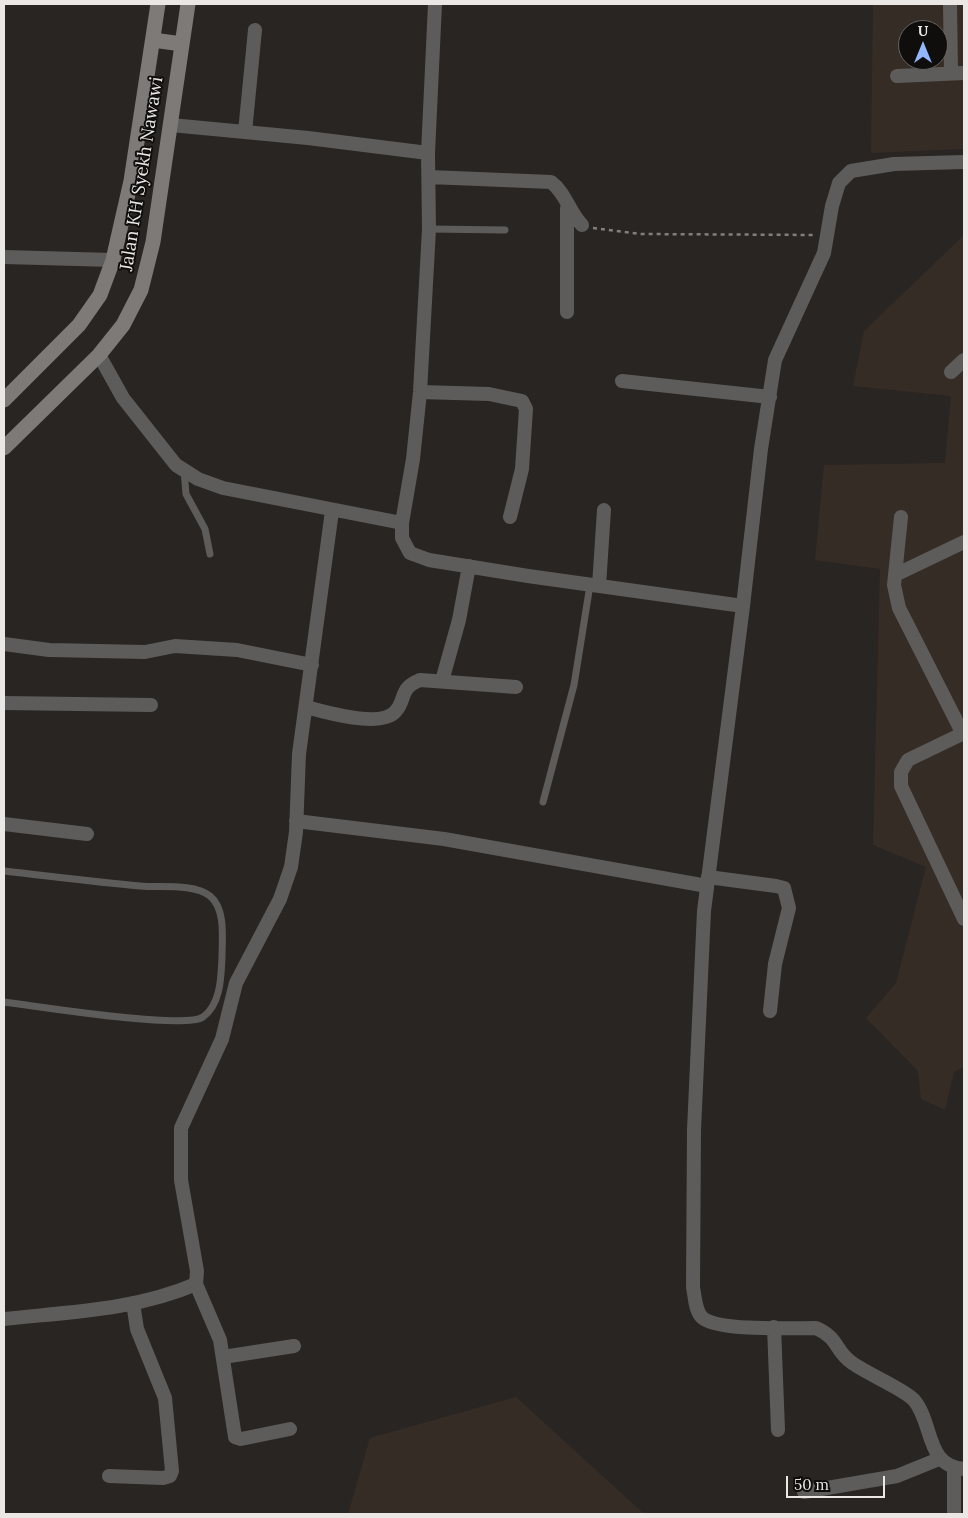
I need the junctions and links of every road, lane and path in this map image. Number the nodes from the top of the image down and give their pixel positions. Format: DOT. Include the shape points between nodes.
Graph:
graph roads {
  1 [pos="158,4"];
  2 [pos="188,4"];
  3 [pos="435,4"];
  4 [pos="950,4"];
  5 [pos="255,30"];
  6 [pos="153,40"];
  7 [pos="182,44"];
  8 [pos="958,73"];
  9 [pos="897,76"];
  10 [pos="171,124"];
  11 [pos="245,132"];
  12 [pos="428,153"];
  13 [pos="964,162"];
  14 [pos="429,177"];
  15 [pos="566,203"];
  16 [pos="582,225"];
  17 [pos="429,229"];
  18 [pos="505,230"];
  19 [pos="828,235"];
  20 [pos="4,257"];
  21 [pos="113,260"];
  22 [pos="567,312"];
  23 [pos="99,355"];
  24 [pos="964,360"];
  25 [pos="951,372"];
  26 [pos="622,381"];
  27 [pos="420,392"];
  28 [pos="770,397"];
  29 [pos="4,400"];
  30 [pos="4,448"];
  31 [pos="184,469"];
  32 [pos="604,510"];
  33 [pos="332,511"];
  34 [pos="510,517"];
  35 [pos="901,517"];
  36 [pos="402,523"];
  37 [pos="964,542"];
  38 [pos="210,554"];
  39 [pos="469,566"];
  40 [pos="895,575"];
  41 [pos="594,585"];
  42 [pos="742,606"];
  43 [pos="4,644"];
  44 [pos="312,665"];
  45 [pos="442,681"];
  46 [pos="516,687"];
  47 [pos="4,703"];
  48 [pos="151,705"];
  49 [pos="306,707"];
  50 [pos="964,734"];
  51 [pos="544,802"];
  52 [pos="296,821"];
  53 [pos="4,824"];
  54 [pos="87,834"];
  55 [pos="4,871"];
  56 [pos="707,881"];
  57 [pos="964,919"];
  58 [pos="4,1002"];
  59 [pos="770,1012"];
  60 [pos="196,1284"];
  61 [pos="133,1303"];
  62 [pos="4,1319"];
  63 [pos="774,1327"];
  64 [pos="294,1346"];
  65 [pos="223,1358"];
  66 [pos="290,1429"];
  67 [pos="778,1430"];
  68 [pos="939,1459"];
  69 [pos="959,1469"];
  70 [pos="109,1476"];
  71 [pos="804,1492"];
  72 [pos="954,1514"];
  1 -- 6 [label="main road, Jalan KH Syekh Nawawi"];
  2 -- 7 [label="main road, Jalan KH Syekh Nawawi"];
  3 -- 12 [label="street"];
  4 -- 8 [label="street"];
  5 -- 11 [label="street"];
  6 -- 7 [label="main road"];
  6 -- 21 [label="main road, Jalan KH Syekh Nawawi" via="131,181"];
  7 -- 10 [label="main road, Jalan KH Syekh Nawawi"];
  8 -- 9 [label="street"];
  10 -- 11 [label="street"];
  10 -- 23 [label="main road, Jalan KH Syekh Nawawi" via="150,263 141,290 123,325"];
  11 -- 12 [label="street"];
  12 -- 14 [label="street"];
  13 -- 19 [label="street" via="894,164 851,171 839,183"];
  14 -- 15 [label="street" via="544,180 558,187"];
  14 -- 17 [label="street"];
  15 -- 16 [label="street"];
  15 -- 22 [label="street"];
  16 -- 19 [label="path" via="641,234"];
  17 -- 18 [label="lane"];
  17 -- 27 [label="street"];
  19 -- 28 [label="street" via="817,271 775,360"];
  20 -- 21 [label="street"];
  21 -- 29 [label="main road, Jalan KH Syekh Nawawi" via="100,295 80,325"];
  23 -- 30 [label="main road, Jalan KH Syekh Nawawi"];
  23 -- 31 [label="street" via="123,398 176,465"];
  24 -- 25 [label="street"];
  26 -- 28 [label="street"];
  27 -- 34 [label="street" via="489,394 522,401 526,409 522,469"];
  27 -- 36 [label="street"];
  28 -- 42 [label="street"];
  31 -- 33 [label="street" via="198,479 222,488"];
  31 -- 38 [label="lane" via="186,494 205,529"];
  32 -- 41 [label="street"];
  33 -- 36 [label="street"];
  33 -- 44 [label="street"];
  35 -- 40 [label="street"];
  36 -- 39 [label="street" via="402,538 410,553 429,560"];
  37 -- 40 [label="street"];
  39 -- 41 [label="street"];
  39 -- 45 [label="street" via="459,620"];
  40 -- 50 [label="street" via="899,608"];
  41 -- 42 [label="street"];
  41 -- 51 [label="lane" via="574,685"];
  42 -- 56 [label="street"];
  43 -- 44 [label="street" via="49,650 145,652 175,646 237,650"];
  44 -- 49 [label="street"];
  45 -- 46 [label="street"];
  45 -- 49 [label="street" via="420,680 408,685 394,713 385,717 369,719"];
  47 -- 48 [label="street"];
  49 -- 52 [label="street"];
  50 -- 57 [label="street" via="908,760 901,772 901,786"];
  52 -- 56 [label="street" via="444,839 522,855"];
  52 -- 60 [label="street" via="290,867 280,899 236,983 222,1039 181,1128 181,1180 197,1270"];
  53 -- 54 [label="street"];
  55 -- 58 [label="lane" via="194,890 210,896 220,909 222,939 220,989 212,1007 202,1018 168,1022"];
  56 -- 59 [label="street" via="776,886 784,888 787,893 789,908 775,964"];
  56 -- 63 [label="street" via="694,1130 693,1287 696,1308 703,1319 720,1325"];
  60 -- 61 [label="street" via="168,1296"];
  60 -- 65 [label="street" via="220,1340"];
  61 -- 62 [label="street"];
  61 -- 70 [label="street" via="137,1329 165,1398 172,1471 170,1476 163,1478"];
  63 -- 67 [label="street"];
  63 -- 68 [label="street" via="816,1328 828,1333 850,1362 913,1399"];
  64 -- 65 [label="street"];
  65 -- 66 [label="street" via="235,1437 241,1439"];
  68 -- 69 [label="street"];
  68 -- 71 [label="street" via="897,1476"];
  69 -- 72 [label="street"];
}
